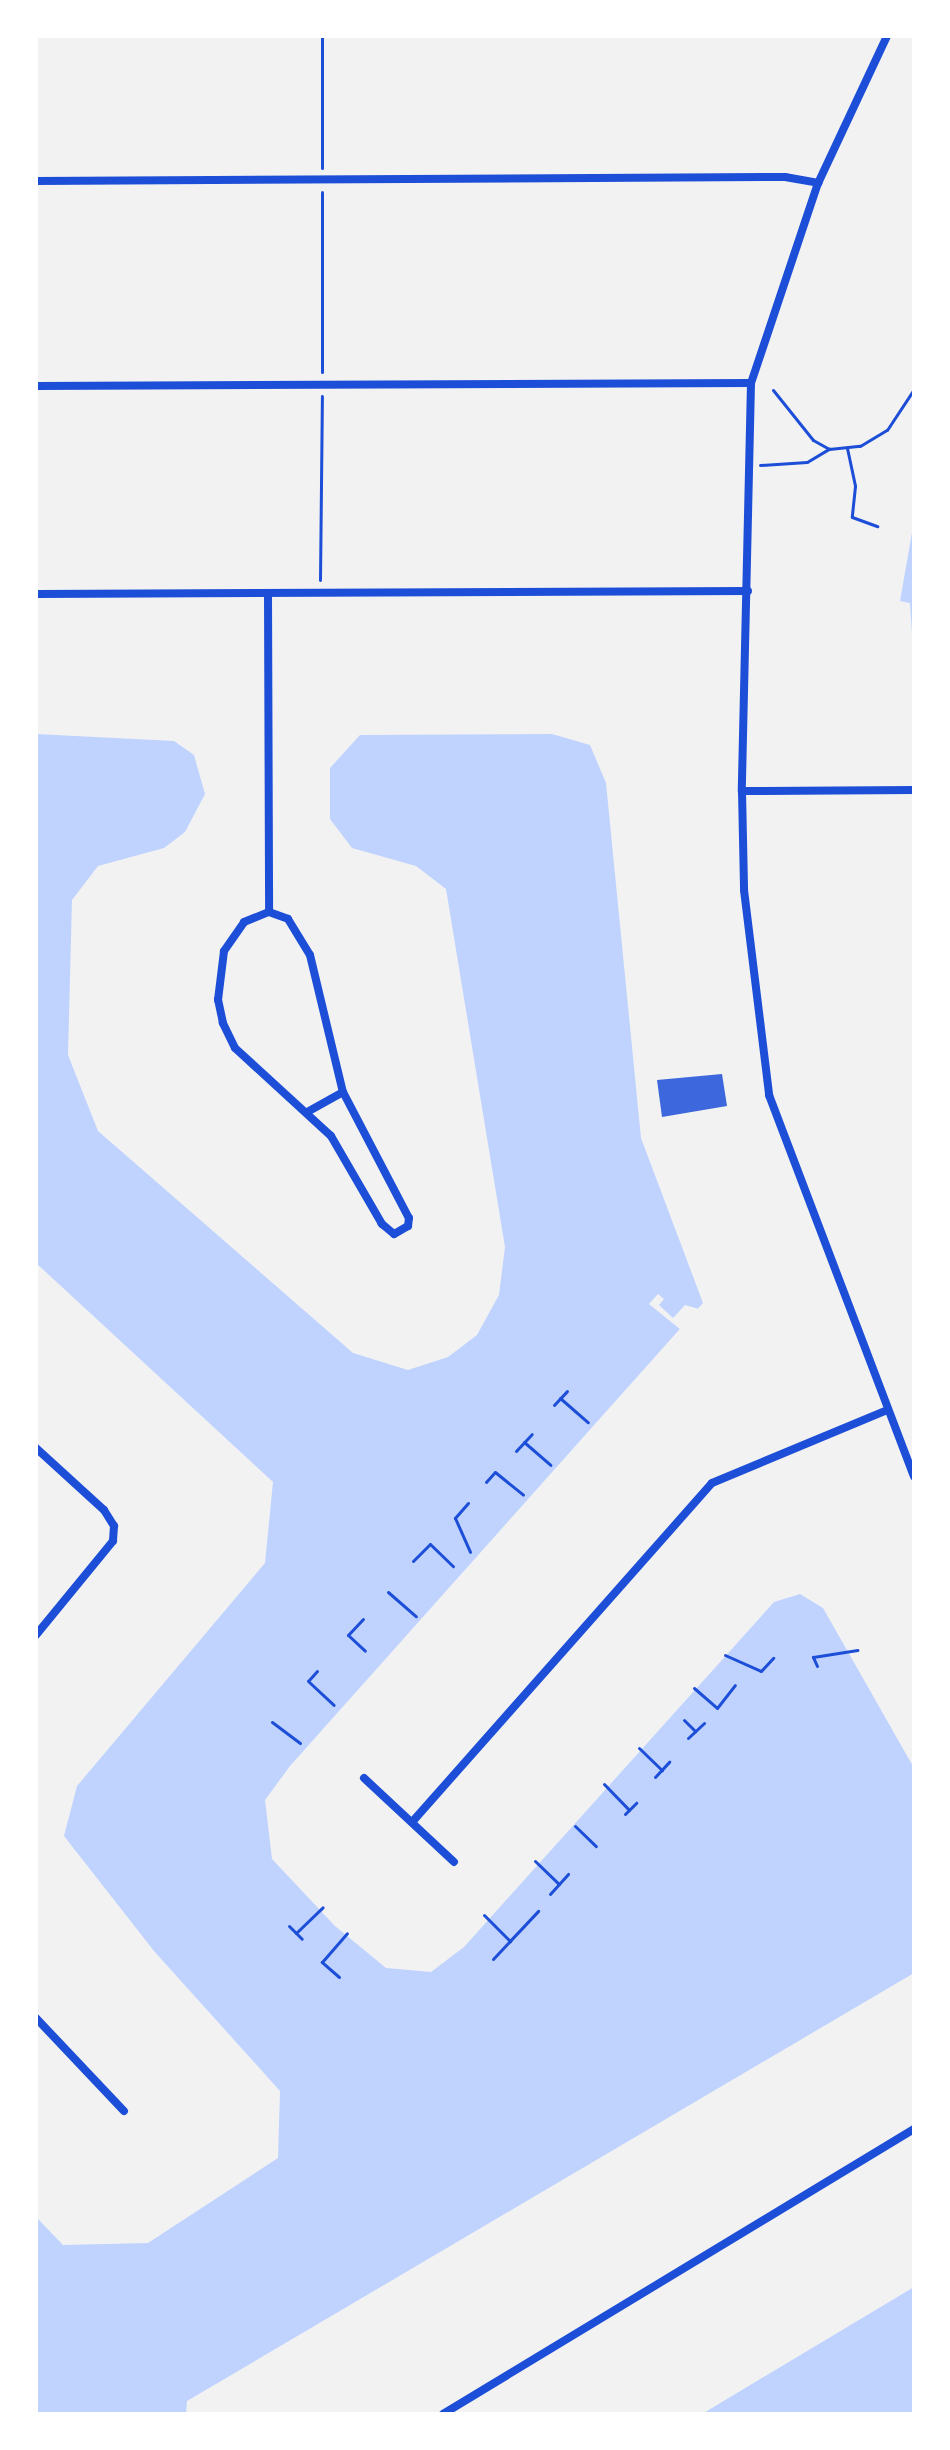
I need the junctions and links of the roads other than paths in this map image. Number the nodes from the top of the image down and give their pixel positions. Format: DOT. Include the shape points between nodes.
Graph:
graph roads {
  1 [pos="887,36"];
  2 [pos="36,181"];
  3 [pos="818,183"];
  4 [pos="751,383"];
  5 [pos="36,386"];
  6 [pos="748,591"];
  7 [pos="36,594"];
  8 [pos="268,594"];
  9 [pos="914,790"];
  10 [pos="742,791"];
  11 [pos="269,912"];
  12 [pos="343,1092"];
  13 [pos="309,1111"];
  14 [pos="885,1411"];
  15 [pos="36,1448"];
  16 [pos="914,1476"];
  17 [pos="36,1635"];
  18 [pos="364,1778"];
  19 [pos="413,1821"];
  20 [pos="454,1862"];
  21 [pos="36,2018"];
  22 [pos="124,2111"];
  23 [pos="914,2129"];
  24 [pos="443,2414"];
  1 -- 3 [label="street"];
  2 -- 3 [label="street" via="785,177"];
  3 -- 4 [label="street"];
  4 -- 5 [label="street"];
  4 -- 6 [label="street"];
  6 -- 8 [label="street"];
  6 -- 10 [label="street"];
  7 -- 8 [label="street"];
  8 -- 11 [label="street"];
  9 -- 10 [label="street"];
  10 -- 14 [label="street" via="745,904 769,1095"];
  11 -- 12 [label="street" via="288,919 310,955"];
  11 -- 13 [label="street" via="244,922 224,951 218,1000 235,1048"];
  12 -- 13 [label="street"];
  12 -- 13 [label="street" via="409,1218 408,1226 394,1234 382,1224 331,1136"];
  14 -- 16 [label="street"];
  14 -- 19 [label="street" via="712,1483"];
  15 -- 17 [label="street" via="104,1510 114,1526 113,1541"];
  18 -- 19 [label="street"];
  19 -- 20 [label="street"];
  21 -- 22 [label="street"];
  23 -- 24 [label="street"];
}
